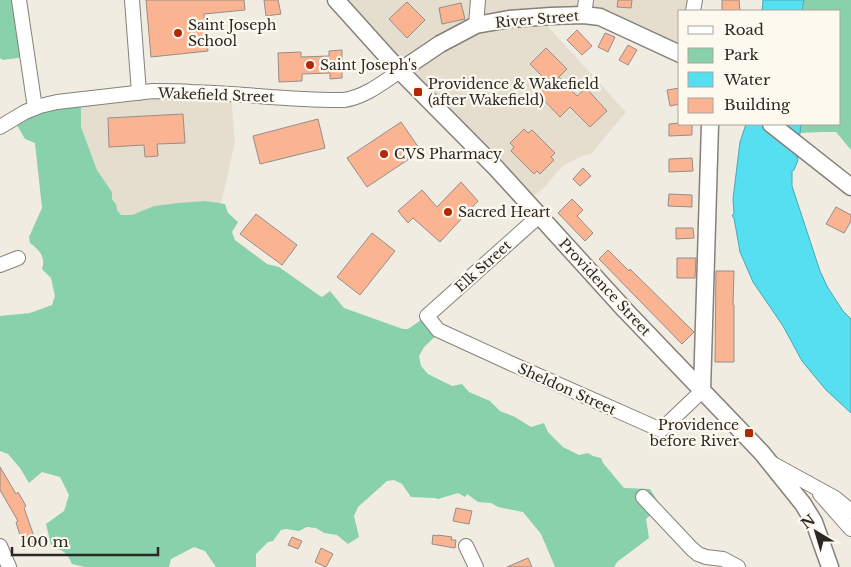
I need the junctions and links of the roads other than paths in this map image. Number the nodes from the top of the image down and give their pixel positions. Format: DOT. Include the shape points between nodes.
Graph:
graph roads {
  1 [pos="19,0"];
  2 [pos="132,0"];
  3 [pos="336,0"];
  4 [pos="478,0"];
  5 [pos="585,7"];
  6 [pos="476,25"];
  7 [pos="678,53"];
  8 [pos="400,71"];
  9 [pos="139,93"];
  10 [pos="35,108"];
  11 [pos="710,125"];
  12 [pos="772,125"];
  13 [pos="0,127"];
  14 [pos="851,187"];
  15 [pos="539,216"];
  16 [pos="18,258"];
  17 [pos="0,265"];
  18 [pos="427,316"];
  19 [pos="702,391"];
  20 [pos="768,461"];
  21 [pos="813,487"];
  22 [pos="643,497"];
  23 [pos="851,511"];
  24 [pos="851,529"];
  25 [pos="0,546"];
  26 [pos="466,546"];
  27 [pos="9,567"];
  28 [pos="476,567"];
  29 [pos="738,567"];
  30 [pos="830,567"];
  1 -- 10 [label="street"];
  2 -- 9 [label="street"];
  3 -- 8 [label="main road, Providence Street"];
  4 -- 6 [label="street"];
  5 -- 6 [label="main road, River Street"];
  5 -- 7 [label="main road, River Street"];
  6 -- 8 [label="main road, River Street"];
  8 -- 9 [label="street, Wakefield Street" via="355,99 344,100 225,93"];
  8 -- 15 [label="main road, Providence Street"];
  9 -- 10 [label="street, Wakefield Street" via="57,102"];
  10 -- 13 [label="street, Wakefield Street"];
  11 -- 19 [label="main road"];
  12 -- 14 [label="main road"];
  15 -- 18 [label="street, Elk Street"];
  15 -- 19 [label="main road, Providence Street"];
  16 -- 17 [label="street"];
  18 -- 19 [label="street, Sheldon Street" via="438,330 661,430"];
  19 -- 20 [label="main road, Providence Street"];
  20 -- 21 [label="street"];
  20 -- 30 [label="main road, Providence Street" via="808,512"];
  21 -- 23 [label="street"];
  21 -- 24 [label="street"];
  22 -- 29 [label="street" via="698,554 722,559"];
  25 -- 27 [label="street"];
  26 -- 28 [label="street"];
}
